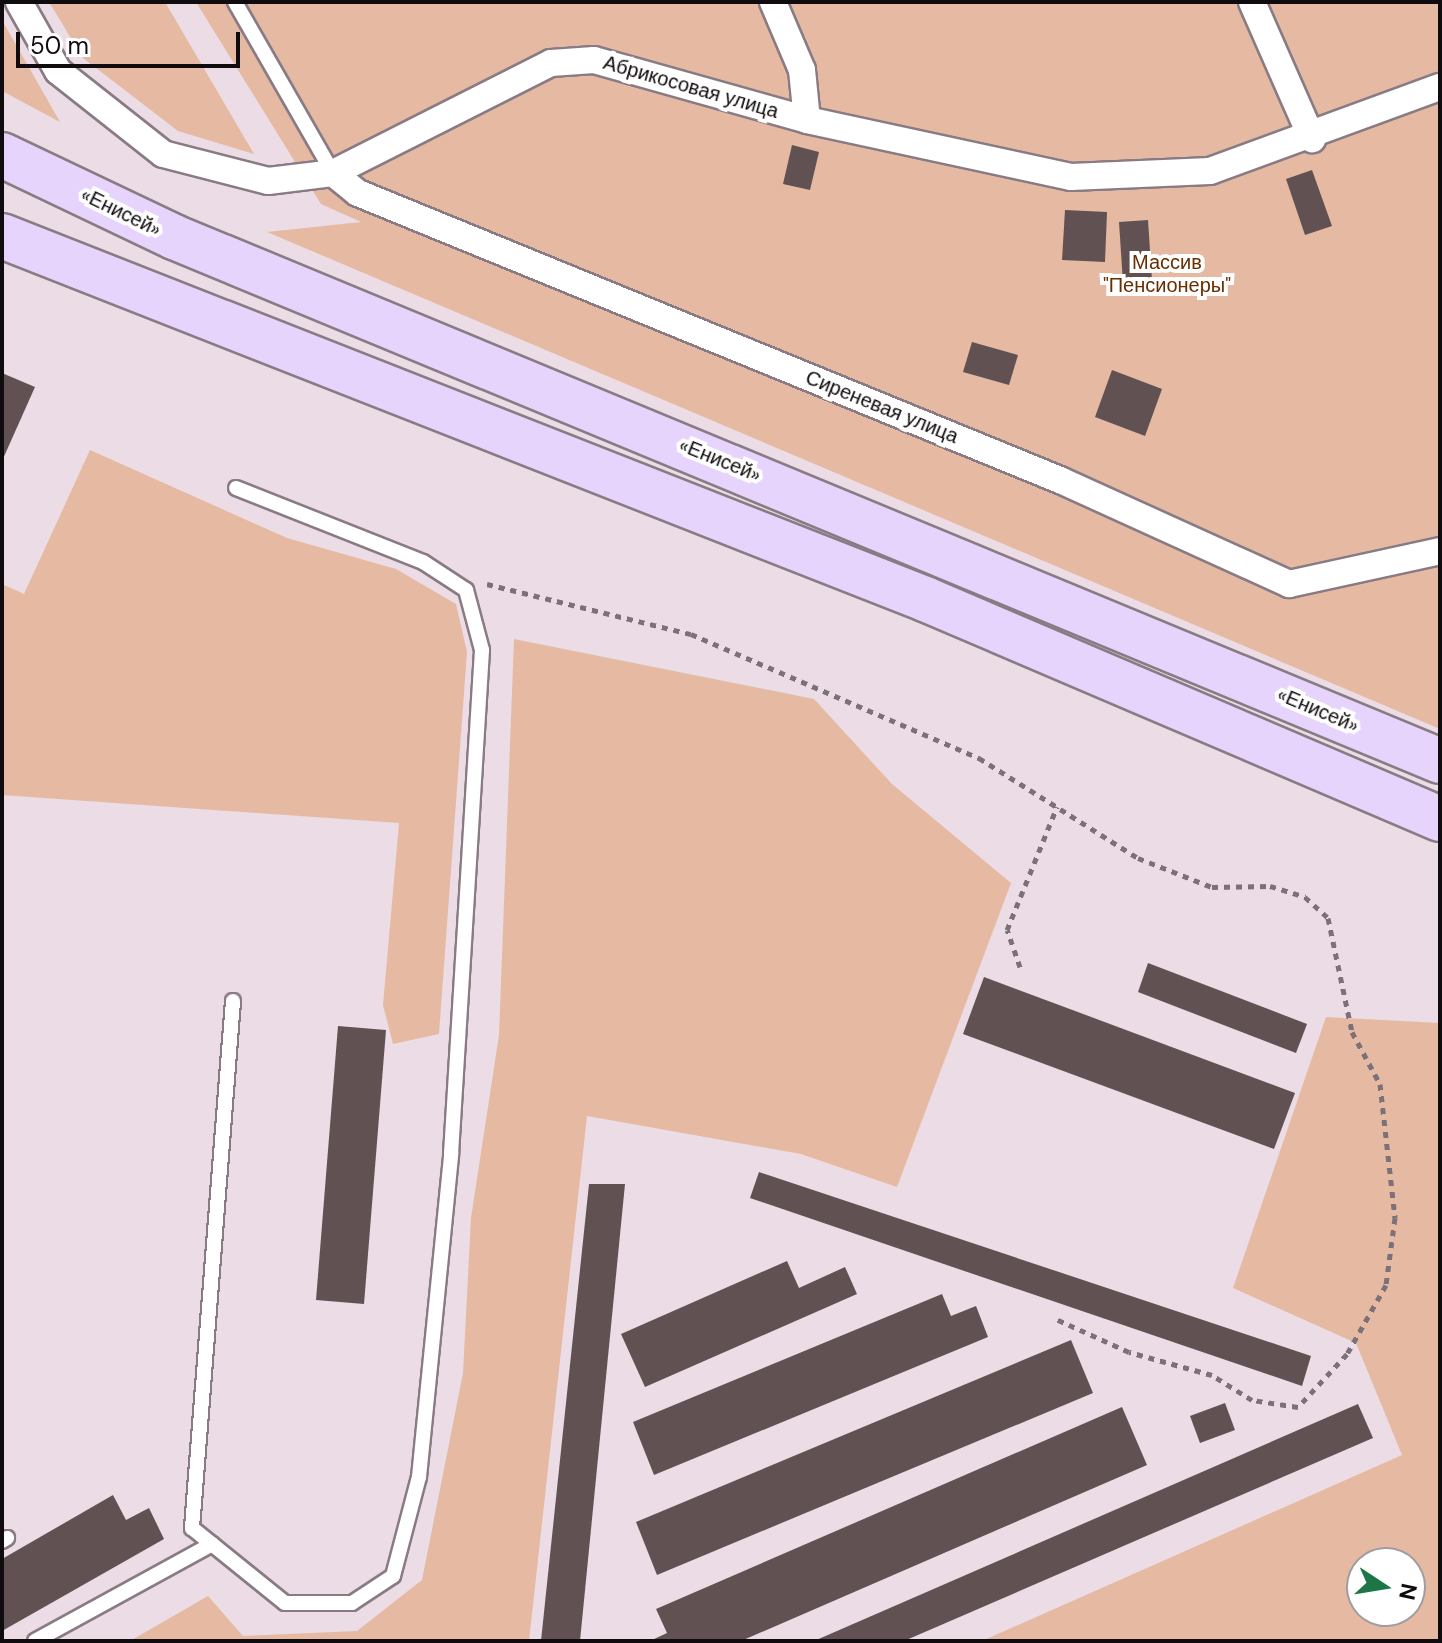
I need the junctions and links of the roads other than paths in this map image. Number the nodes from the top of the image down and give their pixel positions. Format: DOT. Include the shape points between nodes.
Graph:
graph roads {
  1 [pos="19,2"];
  2 [pos="235,2"];
  3 [pos="773,2"];
  4 [pos="1252,2"];
  5 [pos="1440,87"];
  6 [pos="807,120"];
  7 [pos="1312,139"];
  8 [pos="2,144"];
  9 [pos="2,155"];
  10 [pos="333,173"];
  11 [pos="102,203"];
  12 [pos="2,236"];
  13 [pos="236,488"];
  14 [pos="1440,551"];
  15 [pos="1440,761"];
  16 [pos="1440,819"];
  17 [pos="233,1001"];
  18 [pos="212,1544"];
  19 [pos="35,1641"];
  1 -- 10 [label="street, Абрикосовая улица" via="58,71 163,154 268,181"];
  2 -- 10 [label="lane"];
  3 -- 6 [label="street" via="802,70"];
  4 -- 7 [label="street"];
  5 -- 7 [label="street, Абрикосовая улица"];
  6 -- 7 [label="street, Абрикосовая улица" via="1071,177 1210,171"];
  6 -- 10 [label="street, Абрикосовая улица" via="594,60 551,63"];
  8 -- 11 [label="highway"];
  9 -- 11 [label="highway, «Енисей»"];
  10 -- 14 [label="street, Сиреневая улица" via="358,193 1060,480 1289,584"];
  11 -- 15 [label="highway, «Енисей»"];
  12 -- 16 [label="highway" via="925,599"];
  13 -- 18 [label="lane" via="423,562 466,590 482,650 431,1366 419,1477 393,1576 352,1603 285,1603"];
  17 -- 18 [label="lane" via="189,1511 192,1528"];
  18 -- 19 [label="lane"];
}
